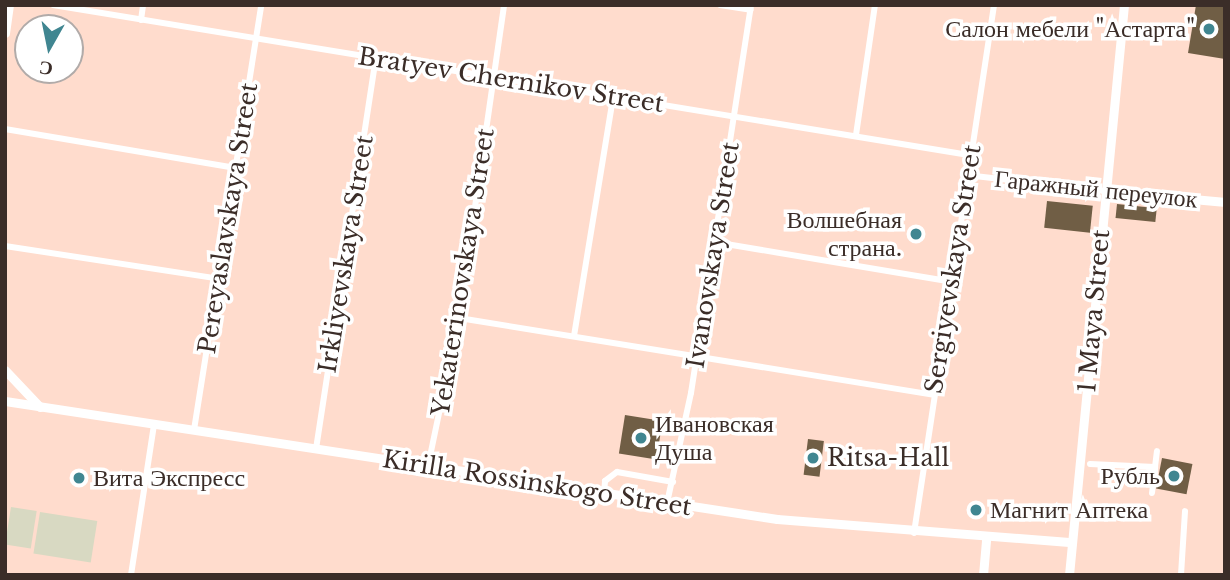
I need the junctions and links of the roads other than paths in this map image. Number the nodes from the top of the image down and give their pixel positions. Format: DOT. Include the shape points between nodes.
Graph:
graph roads {
  1 [pos="9,5"];
  2 [pos="53,5"];
  3 [pos="143,5"];
  4 [pos="261,5"];
  5 [pos="504,5"];
  6 [pos="720,5"];
  7 [pos="875,5"];
  8 [pos="994,5"];
  9 [pos="1124,5"];
  10 [pos="751,8"];
  11 [pos="141,20"];
  12 [pos="5,33"];
  13 [pos="256,38"];
  14 [pos="376,59"];
  15 [pos="493,78"];
  16 [pos="613,97"];
  17 [pos="734,117"];
  18 [pos="5,129"];
  19 [pos="856,135"];
  20 [pos="969,155"];
  21 [pos="236,168"];
  22 [pos="966,175"];
  23 [pos="1105,194"];
  24 [pos="1225,202"];
  25 [pos="714,242"];
  26 [pos="5,246"];
  27 [pos="221,279"];
  28 [pos="951,282"];
  29 [pos="459,318"];
  30 [pos="574,336"];
  31 [pos="696,356"];
  32 [pos="5,370"];
  33 [pos="934,395"];
  34 [pos="5,401"];
  35 [pos="40,407"];
  36 [pos="154,424"];
  37 [pos="194,430"];
  38 [pos="316,449"];
  39 [pos="1157,451"];
  40 [pos="1090,464"];
  41 [pos="428,466"];
  42 [pos="1155,467"];
  43 [pos="673,482"];
  44 [pos="604,493"];
  45 [pos="1152,493"];
  46 [pos="667,503"];
  47 [pos="1185,511"];
  48 [pos="914,533"];
  49 [pos="986,537"];
  50 [pos="1072,542"];
  51 [pos="131,575"];
  52 [pos="983,575"];
  53 [pos="1069,575"];
  54 [pos="1181,575"];
  1 -- 12 [label="main road"];
  2 -- 11 [label="street, Bratyev Chernikov Street"];
  3 -- 11 [label="street"];
  4 -- 13 [label="street, Pereyaslavskaya Street"];
  5 -- 15 [label="street, Yekaterinovskaya Street"];
  6 -- 10 [label="street"];
  7 -- 19 [label="street"];
  8 -- 20 [label="street, Sergiyevskaya Street"];
  9 -- 23 [label="main road, 1 Maya Street"];
  10 -- 17 [label="street, Ivanovskaya Street"];
  11 -- 13 [label="street, Bratyev Chernikov Street"];
  13 -- 14 [label="street, Bratyev Chernikov Street"];
  13 -- 21 [label="street, Pereyaslavskaya Street"];
  14 -- 15 [label="street, Bratyev Chernikov Street"];
  14 -- 38 [label="street, Irkliyevskaya Street"];
  15 -- 16 [label="street, Bratyev Chernikov Street"];
  15 -- 29 [label="street, Yekaterinovskaya Street"];
  16 -- 17 [label="street, Bratyev Chernikov Street"];
  16 -- 30 [label="street"];
  17 -- 19 [label="street, Bratyev Chernikov Street"];
  17 -- 25 [label="street, Ivanovskaya Street"];
  18 -- 21 [label="street"];
  19 -- 20 [label="street, Bratyev Chernikov Street"];
  20 -- 22 [label="street, Sergiyevskaya Street"];
  21 -- 27 [label="street, Pereyaslavskaya Street"];
  22 -- 23 [label="street, Гаражный переулок"];
  22 -- 28 [label="street, Sergiyevskaya Street"];
  23 -- 24 [label="main road, Гаражный переулок"];
  23 -- 50 [label="main road, 1 Maya Street"];
  25 -- 28 [label="street"];
  25 -- 31 [label="street, Ivanovskaya Street"];
  26 -- 27 [label="street"];
  27 -- 37 [label="street, Pereyaslavskaya Street"];
  28 -- 33 [label="street, Sergiyevskaya Street"];
  29 -- 30 [label="street"];
  29 -- 41 [label="street, Yekaterinovskaya Street"];
  30 -- 31 [label="street"];
  31 -- 33 [label="street"];
  31 -- 43 [label="street, Ivanovskaya Street"];
  32 -- 35 [label="main road"];
  33 -- 48 [label="street, Sergiyevskaya Street"];
  34 -- 35 [label="main road, Kirilla Rossinskogo Street"];
  35 -- 36 [label="main road, Kirilla Rossinskogo Street"];
  36 -- 37 [label="main road, Kirilla Rossinskogo Street"];
  36 -- 51 [label="street"];
  37 -- 38 [label="main road, Kirilla Rossinskogo Street"];
  38 -- 41 [label="main road, Kirilla Rossinskogo Street"];
  39 -- 42 [label="street"];
  40 -- 42 [label="street"];
  41 -- 44 [label="main road, Kirilla Rossinskogo Street"];
  42 -- 45 [label="street"];
  43 -- 44 [label="street" via="617,472 605,481"];
  43 -- 46 [label="street, Ivanovskaya Street"];
  44 -- 46 [label="main road, Kirilla Rossinskogo Street"];
  46 -- 48 [label="main road, Kirilla Rossinskogo Street"];
  47 -- 54 [label="street"];
  48 -- 49 [label="main road, Kirilla Rossinskogo Street"];
  49 -- 50 [label="main road, Kirilla Rossinskogo Street"];
  49 -- 52 [label="main road"];
  50 -- 53 [label="main road, 1 Maya Street"];
}
